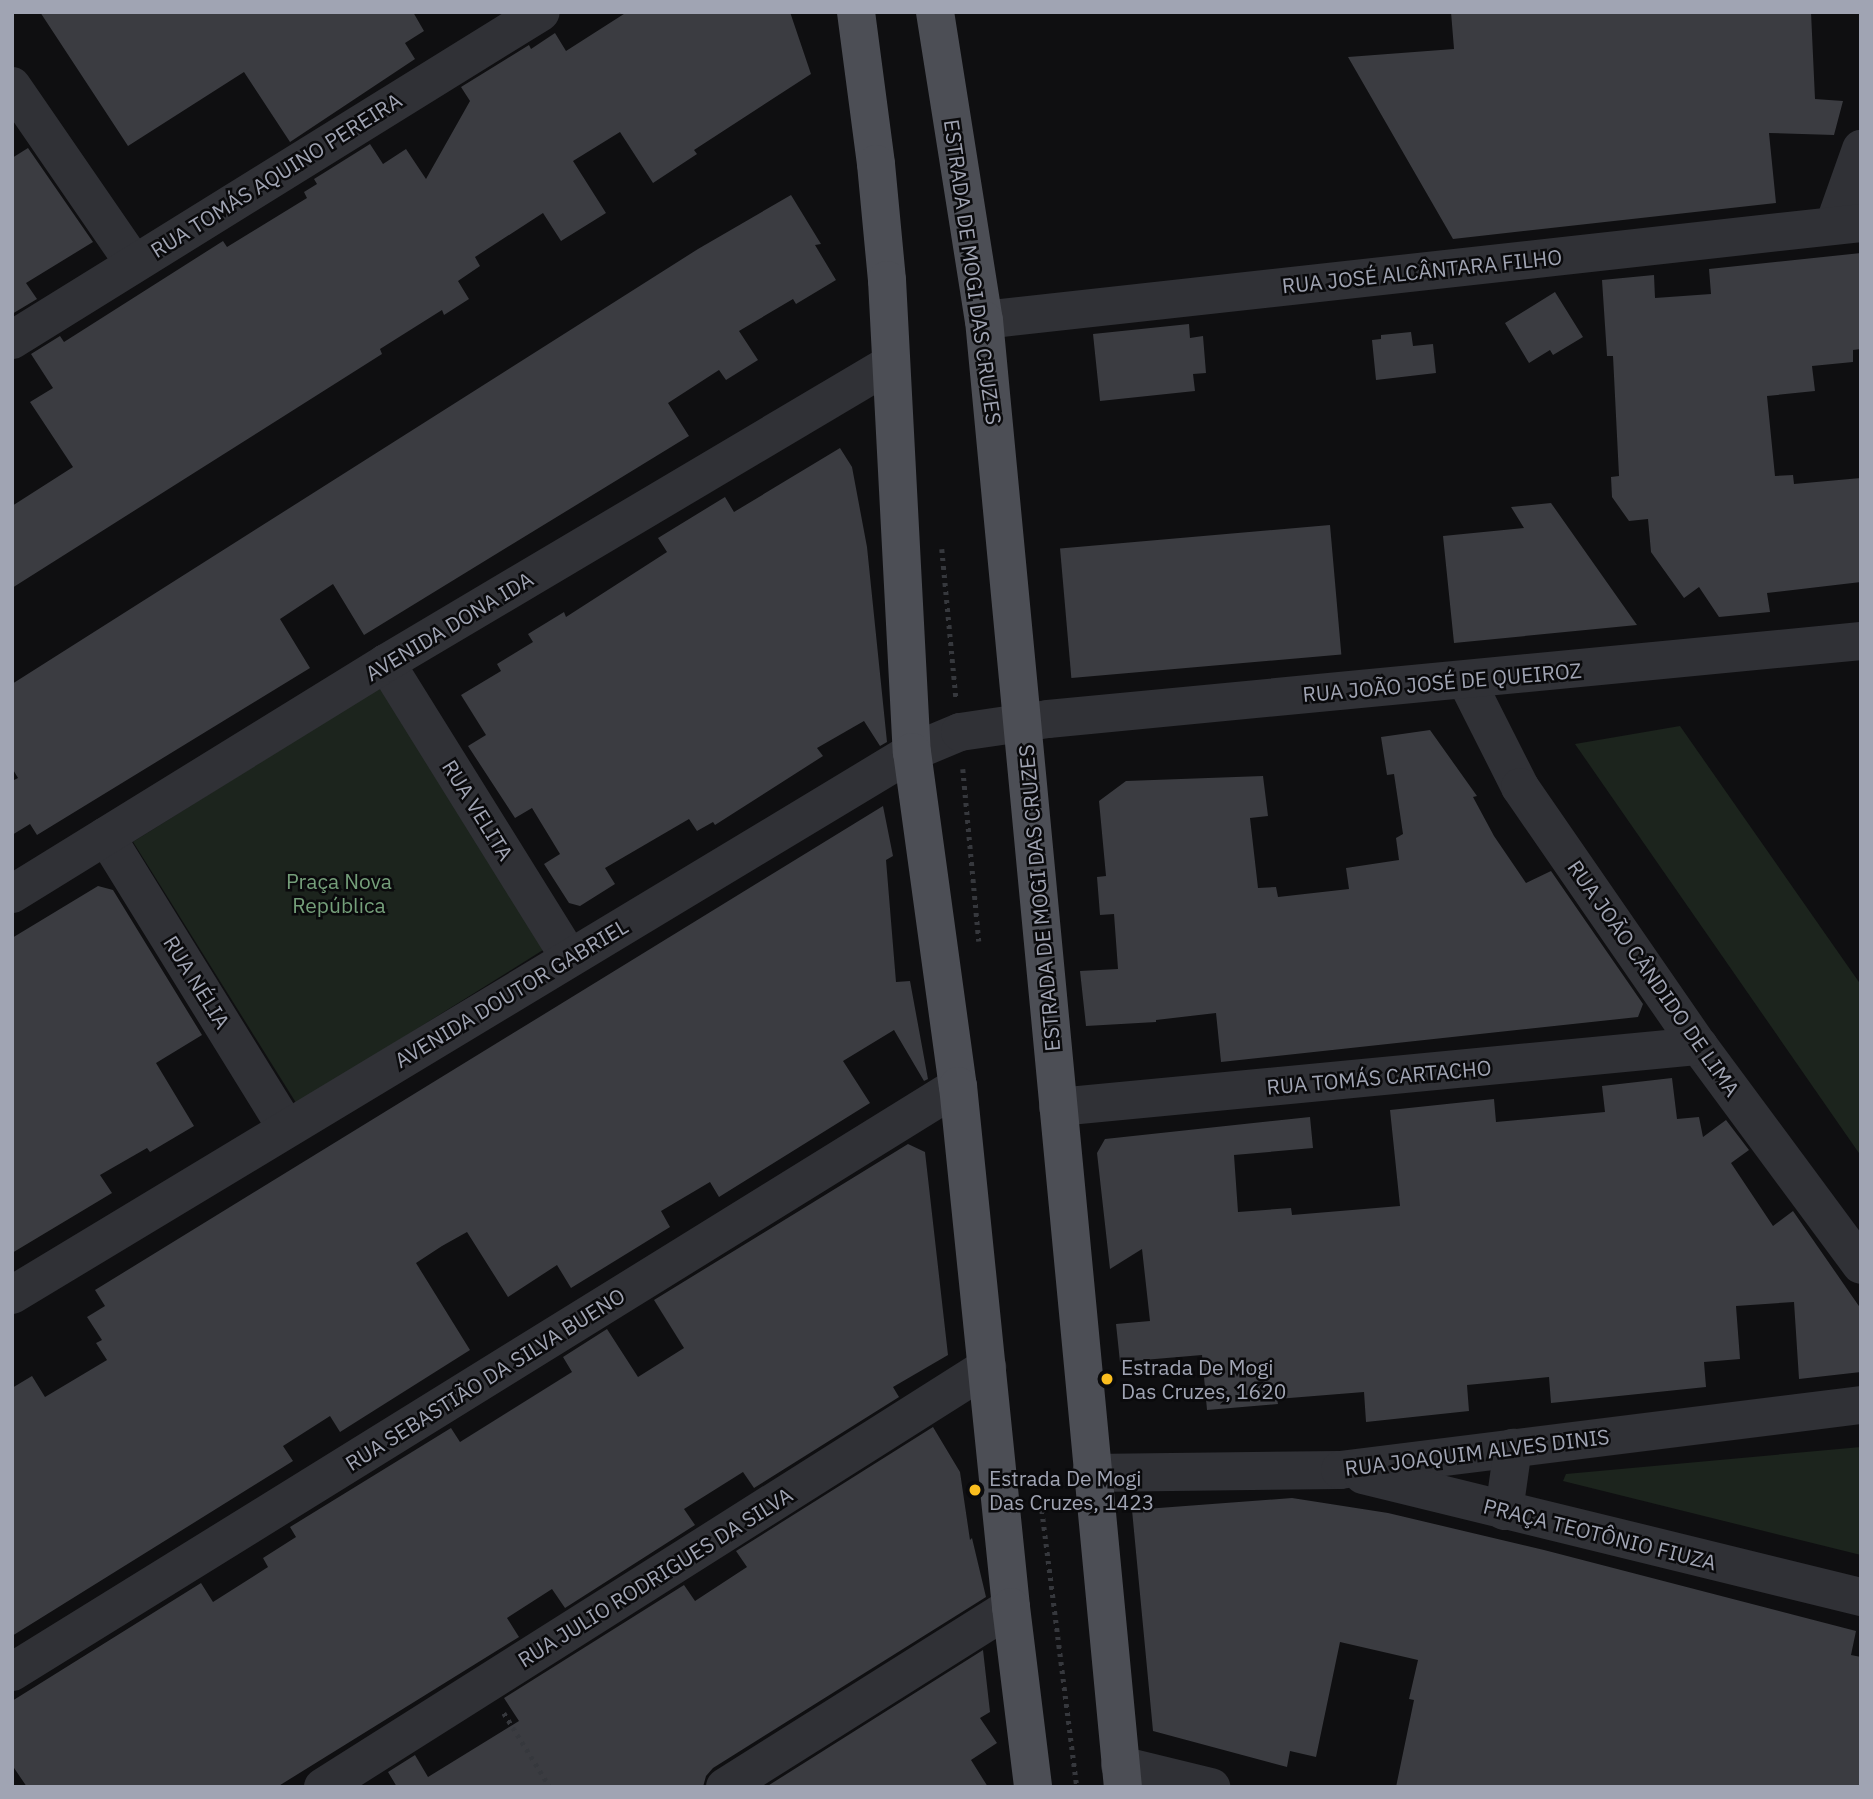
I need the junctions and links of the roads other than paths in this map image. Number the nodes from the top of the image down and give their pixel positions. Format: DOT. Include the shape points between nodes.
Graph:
graph roads {
  1 [pos="541,12"];
  2 [pos="856,12"];
  3 [pos="935,12"];
  4 [pos="12,86"];
  5 [pos="1861,149"];
  6 [pos="1848,224"];
  7 [pos="133,262"];
  8 [pos="984,320"];
  9 [pos="12,340"];
  10 [pos="890,364"];
  11 [pos="1857,648"];
  12 [pos="386,663"];
  13 [pos="1466,680"];
  14 [pos="1023,721"];
  15 [pos="912,752"];
  16 [pos="106,836"];
  17 [pos="12,894"];
  18 [pos="569,957"];
  19 [pos="1699,1046"];
  20 [pos="958,1086"];
  21 [pos="1058,1107"];
  22 [pos="287,1129"];
  23 [pos="1861,1265"];
  24 [pos="12,1295"];
  25 [pos="987,1367"];
  26 [pos="1861,1405"];
  27 [pos="1513,1448"];
  28 [pos="1340,1470"];
  29 [pos="1091,1473"];
  30 [pos="1504,1511"];
  31 [pos="1861,1597"];
  32 [pos="1011,1607"];
  33 [pos="12,1672"];
  34 [pos="1121,1776"];
  35 [pos="323,1787"];
  36 [pos="725,1787"];
  37 [pos="1034,1787"];
  38 [pos="1211,1787"];
  1 -- 7 [label="street, RUA TOMÁS AQUINO PEREIRA"];
  2 -- 10 [label="main road" via="876,164"];
  3 -- 8 [label="main road, ESTRADA DE MOGI DAS CRUZES"];
  4 -- 7 [label="street"];
  5 -- 6 [label="street"];
  6 -- 8 [label="street, RUA JOSÉ ALCÂNTARA FILHO"];
  7 -- 9 [label="street, RUA TOMÁS AQUINO PEREIRA"];
  8 -- 14 [label="main road, ESTRADA DE MOGI DAS CRUZES"];
  10 -- 12 [label="street, AVENIDA DONA IDA"];
  10 -- 15 [label="main road"];
  11 -- 13 [label="street, RUA JOÃO JOSÉ DE QUEIROZ"];
  12 -- 16 [label="street, AVENIDA DONA IDA"];
  12 -- 18 [label="street, RUA VELITA"];
  13 -- 14 [label="street, RUA JOÃO JOSÉ DE QUEIROZ"];
  13 -- 19 [label="street, RUA JOÃO CÂNDIDO DE LIMA" via="1520,788"];
  14 -- 15 [label="street, AVENIDA DOUTOR GABRIEL" via="960,732"];
  14 -- 21 [label="main road, ESTRADA DE MOGI DAS CRUZES"];
  15 -- 18 [label="street, AVENIDA DOUTOR GABRIEL"];
  15 -- 20 [label="main road"];
  16 -- 17 [label="street, AVENIDA DONA IDA"];
  16 -- 22 [label="street, RUA NÉLIA"];
  18 -- 22 [label="street, AVENIDA DOUTOR GABRIEL"];
  19 -- 21 [label="street, RUA TOMÁS CARTACHO"];
  19 -- 23 [label="street, RUA JOÃO CÂNDIDO DE LIMA"];
  20 -- 25 [label="main road"];
  20 -- 33 [label="street, RUA SEBASTIÃO DA SILVA BUENO"];
  21 -- 29 [label="main road, ESTRADA DE MOGI DAS CRUZES"];
  22 -- 24 [label="street, AVENIDA DOUTOR GABRIEL"];
  25 -- 32 [label="main road"];
  25 -- 35 [label="street, RUA JULIO RODRIGUES DA SILVA"];
  26 -- 27 [label="street, RUA JOAQUIM ALVES DINIS"];
  27 -- 28 [label="street, RUA JOAQUIM ALVES DINIS"];
  27 -- 30 [label="street"];
  28 -- 29 [label="street, RUA JOAQUIM ALVES DINIS"];
  28 -- 30 [label="street, PRAÇA TEOTÔNIO FIUZA"];
  29 -- 34 [label="main road, ESTRADA DE MOGI DAS CRUZES"];
  30 -- 31 [label="street, PRAÇA TEOTÔNIO FIUZA"];
  32 -- 36 [label="street"];
  32 -- 37 [label="main road"];
  34 -- 38 [label="street"];
}
